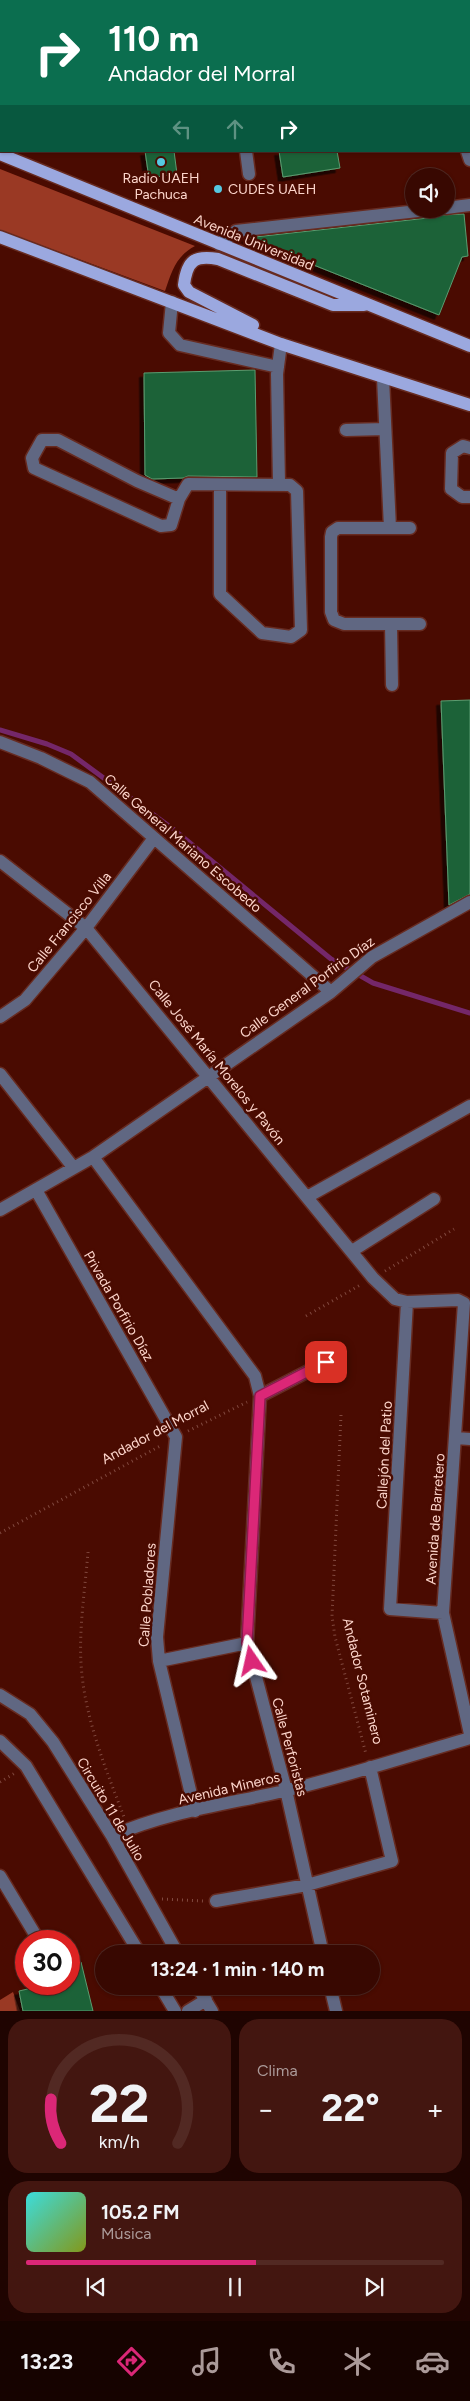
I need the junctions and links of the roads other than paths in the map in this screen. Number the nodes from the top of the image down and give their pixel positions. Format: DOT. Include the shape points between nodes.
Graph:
graph roads {
  1 [pos="246,152"];
  2 [pos="0,154"];
  3 [pos="250,174"];
  4 [pos="470,205"];
  5 [pos="455,207"];
  6 [pos="405,212"];
  7 [pos="0,238"];
  8 [pos="219,244"];
  9 [pos="172,302"];
  10 [pos="367,305"];
  11 [pos="281,344"];
  12 [pos="470,346"];
  13 [pos="278,367"];
  14 [pos="382,378"];
  15 [pos="470,404"];
  16 [pos="385,429"];
  17 [pos="346,430"];
  18 [pos="470,448"];
  19 [pos="279,483"];
  20 [pos="220,486"];
  21 [pos="470,497"];
  22 [pos="179,499"];
  23 [pos="390,528"];
  24 [pos="410,528"];
  25 [pos="391,624"];
  26 [pos="420,624"];
  27 [pos="392,685"];
  28 [pos="0,742"];
  29 [pos="154,838"];
  30 [pos="0,861"];
  31 [pos="470,902"];
  32 [pos="86,928"];
  33 [pos="335,989"];
  34 [pos="0,1016"];
  35 [pos="0,1074"];
  36 [pos="209,1075"];
  37 [pos="470,1106"];
  38 [pos="93,1157"];
  39 [pos="73,1167"];
  40 [pos="36,1190"];
  41 [pos="308,1197"];
  42 [pos="434,1199"];
  43 [pos="0,1210"];
  44 [pos="352,1251"];
  45 [pos="401,1301"];
  46 [pos="326,1362"];
  47 [pos="260,1396"];
  48 [pos="176,1437"];
  49 [pos="456,1438"];
  50 [pos="470,1439"];
  51 [pos="443,1613"];
  52 [pos="247,1643"];
  53 [pos="159,1661"];
  54 [pos="0,1695"];
  55 [pos="470,1734"];
  56 [pos="470,1738"];
  57 [pos="0,1741"];
  58 [pos="370,1767"];
  59 [pos="286,1790"];
  60 [pos="195,1810"];
  61 [pos="112,1836"];
  62 [pos="0,1876"];
  63 [pos="307,1884"];
  64 [pos="216,1901"];
  65 [pos="32,1930"];
  66 [pos="135,1945"];
  67 [pos="173,1945"];
  68 [pos="321,1945"];
  69 [pos="165,1995"];
  70 [pos="332,1995"];
  71 [pos="209,2005"];
  72 [pos="175,2011"];
  73 [pos="188,2011"];
  74 [pos="336,2011"];
  1 -- 3 [label="street"];
  2 -- 8 [label="main road, Avenida Universidad"];
  4 -- 5 [label="street"];
  6 -- 8 [label="street" via="236,231"];
  7 -- 9 [label="main road"];
  8 -- 10 [label="main road, Avenida Universidad"];
  9 -- 11 [label="main road"];
  9 -- 13 [label="street" via="169,332 180,345"];
  10 -- 11 [label="main road" via="333,305 218,259 202,256 193,260 185,274 184,284 189,292 249,323"];
  10 -- 12 [label="main road, Avenida Universidad"];
  11 -- 13 [label="street"];
  11 -- 14 [label="main road"];
  13 -- 19 [label="street"];
  14 -- 15 [label="main road"];
  14 -- 16 [label="street"];
  16 -- 17 [label="street"];
  16 -- 23 [label="street"];
  18 -- 21 [label="street" via="463,446 452,453 452,489 462,497"];
  19 -- 20 [label="street"];
  19 -- 20 [label="street" via="290,485 297,491 301,630 291,637 262,633 220,594"];
  20 -- 22 [label="street" via="188,484"];
  22 -- 22 [label="street" via="58,440 42,440 32,458 34,468 161,526 171,525"];
  23 -- 24 [label="street"];
  23 -- 25 [label="street" via="338,528 332,532 331,603 334,620 344,624"];
  25 -- 26 [label="street"];
  25 -- 27 [label="street"];
  28 -- 29 [label="street, Calle General Mariano Escobedo" via="90,782"];
  29 -- 32 [label="street, Calle Francisco Villa"];
  29 -- 33 [label="street, Calle General Mariano Escobedo"];
  30 -- 32 [label="street, Calle José María Morelos y Pavón"];
  31 -- 33 [label="street, Calle General Porfirio Díaz" via="372,957"];
  32 -- 34 [label="street, Calle Francisco Villa" via="24,1000"];
  32 -- 36 [label="street, Calle José María Morelos y Pavón"];
  33 -- 36 [label="street, Calle General Porfirio Díaz"];
  35 -- 39 [label="street"];
  36 -- 38 [label="street, Calle General Porfirio Díaz"];
  36 -- 41 [label="street, Calle José María Morelos y Pavón"];
  37 -- 41 [label="street"];
  38 -- 39 [label="street, Calle General Porfirio Díaz"];
  38 -- 47 [label="street" via="255,1376"];
  39 -- 40 [label="street, Calle General Porfirio Díaz"];
  40 -- 43 [label="street, Calle General Porfirio Díaz"];
  40 -- 48 [label="street, Privada Porfirio Díaz"];
  41 -- 44 [label="street, Calle José María Morelos y Pavón"];
  42 -- 44 [label="street"];
  44 -- 45 [label="street, Calle José María Morelos y Pavón"];
  45 -- 49 [label="street, Avenida de Barretero" via="458,1300 464,1303"];
  45 -- 51 [label="street, Callejón del Patio" via="390,1609"];
  46 -- 47 [label="street"];
  47 -- 52 [label="street, Calle Perforistas"];
  48 -- 53 [label="street, Calle Pobladores" via="157,1636"];
  49 -- 50 [label="street"];
  49 -- 51 [label="street, Avenida de Barretero"];
  51 -- 55 [label="street, Avenida de Barretero"];
  52 -- 53 [label="street"];
  52 -- 59 [label="street, Calle Perforistas"];
  53 -- 60 [label="street, Calle Pobladores"];
  54 -- 61 [label="street, Circuito 11 de Julio" via="30,1714 53,1742"];
  56 -- 58 [label="street, Avenida Mineros"];
  57 -- 66 [label="street" via="26,1766"];
  58 -- 59 [label="street, Avenida Mineros"];
  58 -- 63 [label="street" via="392,1861"];
  59 -- 60 [label="street, Avenida Mineros"];
  59 -- 63 [label="street, Calle Perforistas"];
  60 -- 61 [label="street, Avenida Mineros"];
  61 -- 67 [label="street, Circuito 11 de Julio"];
  62 -- 65 [label="street"];
  63 -- 64 [label="street"];
  63 -- 68 [label="street, Calle Perforistas"];
  69 -- 72 [label="street"];
  70 -- 74 [label="street"];
  71 -- 73 [label="street"];
}
